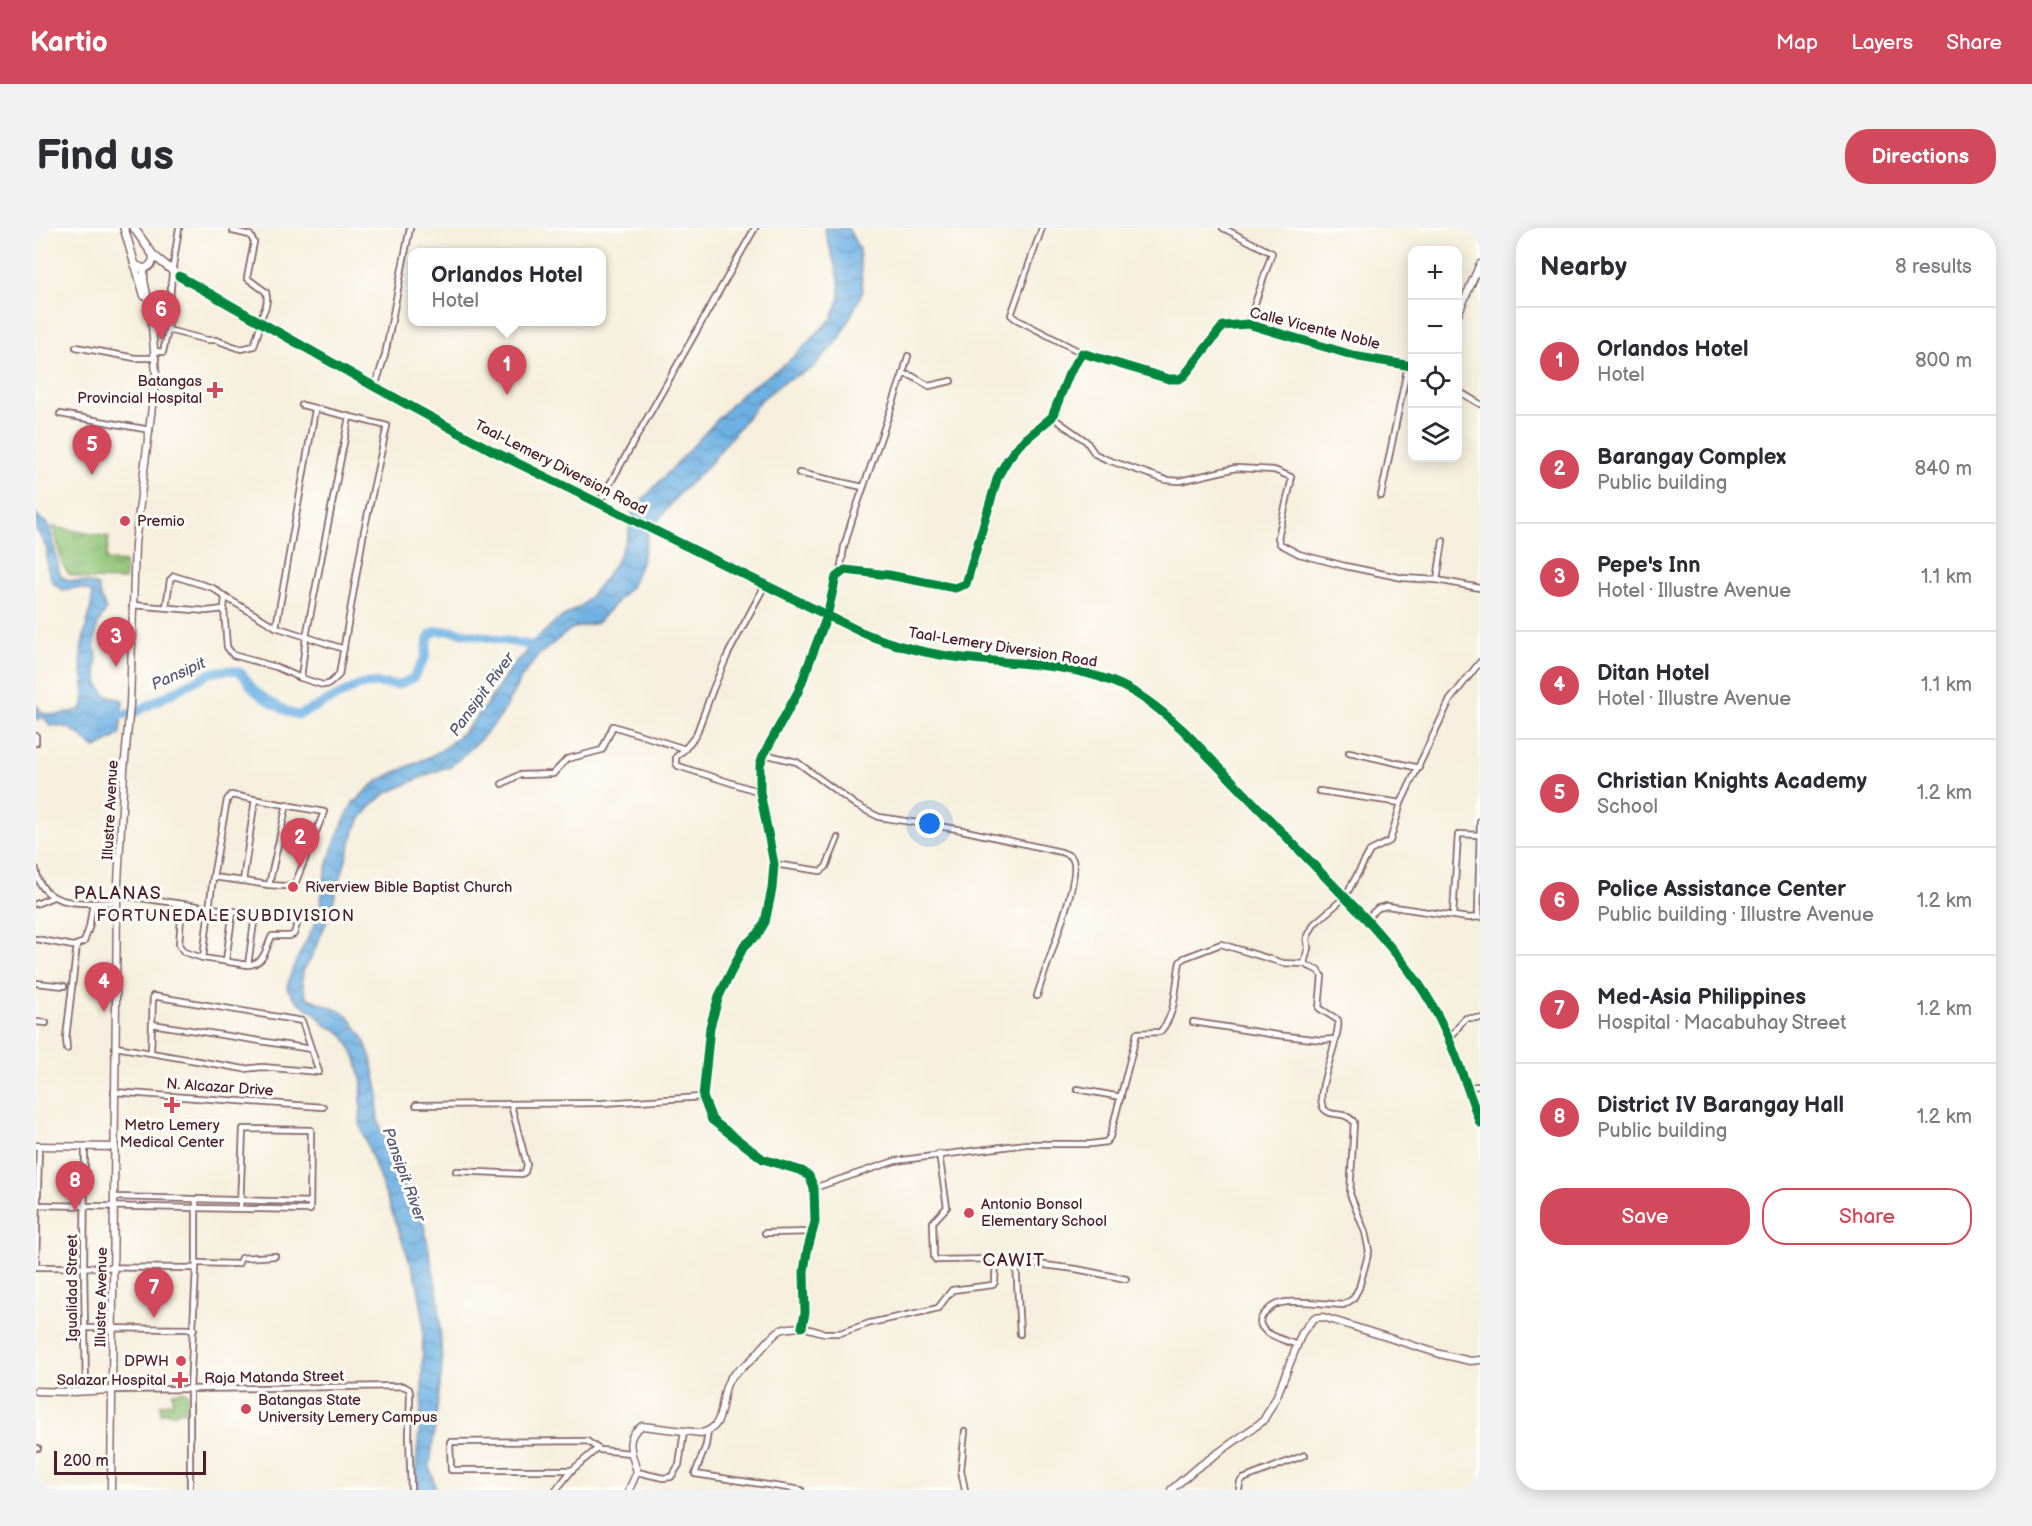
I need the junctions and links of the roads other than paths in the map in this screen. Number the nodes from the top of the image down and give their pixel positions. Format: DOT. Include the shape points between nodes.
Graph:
graph roads {
  1 [pos="124,228"];
  2 [pos="134,228"];
  3 [pos="179,228"];
  4 [pos="410,228"];
  5 [pos="755,228"];
  6 [pos="1042,228"];
  7 [pos="1223,228"];
  8 [pos="233,231"];
  9 [pos="148,248"];
  10 [pos="153,255"];
  11 [pos="132,256"];
  12 [pos="152,264"];
  13 [pos="1480,264"];
  14 [pos="135,265"];
  15 [pos="144,269"];
  16 [pos="175,273"];
  17 [pos="1462,305"];
  18 [pos="151,314"];
  19 [pos="260,322"];
  20 [pos="1248,324"];
  21 [pos="168,330"];
  22 [pos="76,347"];
  23 [pos="1082,353"];
  24 [pos="156,355"];
  25 [pos="908,356"];
  26 [pos="1408,365"];
  27 [pos="903,374"];
  28 [pos="1408,374"];
  29 [pos="951,381"];
  30 [pos="375,387"];
  31 [pos="1462,393"];
  32 [pos="1480,404"];
  33 [pos="302,405"];
  34 [pos="315,410"];
  35 [pos="60,414"];
  36 [pos="349,417"];
  37 [pos="1052,417"];
  38 [pos="150,430"];
  39 [pos="798,473"];
  40 [pos="863,487"];
  41 [pos="1381,496"];
  42 [pos="599,503"];
  43 [pos="1443,542"];
  44 [pos="840,572"];
  45 [pos="1437,580"];
  46 [pos="765,585"];
  47 [pos="1480,588"];
  48 [pos="225,597"];
  49 [pos="132,605"];
  50 [pos="166,607"];
  51 [pos="225,609"];
  52 [pos="827,616"];
  53 [pos="276,627"];
  54 [pos="306,637"];
  55 [pos="344,649"];
  56 [pos="1479,663"];
  57 [pos="301,678"];
  58 [pos="36,736"];
  59 [pos="36,743"];
  60 [pos="685,749"];
  61 [pos="1349,752"];
  62 [pos="764,754"];
  63 [pos="1419,768"];
  64 [pos="502,784"];
  65 [pos="1319,791"];
  66 [pos="760,792"];
  67 [pos="255,798"];
  68 [pos="1401,803"];
  69 [pos="287,804"];
  70 [pos="1480,821"];
  71 [pos="1479,835"];
  72 [pos="838,838"];
  73 [pos="774,864"];
  74 [pos="36,869"];
  75 [pos="213,877"];
  76 [pos="243,881"];
  77 [pos="268,885"];
  78 [pos="118,895"];
  79 [pos="53,897"];
  80 [pos="1345,897"];
  81 [pos="117,902"];
  82 [pos="93,903"];
  83 [pos="36,904"];
  84 [pos="182,904"];
  85 [pos="211,909"];
  86 [pos="233,911"];
  87 [pos="255,915"];
  88 [pos="1453,915"];
  89 [pos="1479,917"];
  90 [pos="1366,919"];
  91 [pos="36,939"];
  92 [pos="77,945"];
  93 [pos="203,958"];
  94 [pos="226,960"];
  95 [pos="1304,963"];
  96 [pos="248,965"];
  97 [pos="36,983"];
  98 [pos="64,986"];
  99 [pos="1037,996"];
  100 [pos="1480,1018"];
  101 [pos="36,1022"];
  102 [pos="1193,1022"];
  103 [pos="46,1023"];
  104 [pos="152,1024"];
  105 [pos="1448,1038"];
  106 [pos="1336,1039"];
  107 [pos="116,1047"];
  108 [pos="67,1049"];
  109 [pos="311,1049"];
  110 [pos="152,1052"];
  111 [pos="1480,1086"];
  112 [pos="1467,1087"];
  113 [pos="1077,1089"];
  114 [pos="114,1092"];
  115 [pos="703,1097"];
  116 [pos="1121,1097"];
  117 [pos="416,1105"];
  118 [pos="511,1105"];
  119 [pos="323,1107"];
  120 [pos="1480,1123"];
  121 [pos="38,1147"];
  122 [pos="115,1147"];
  123 [pos="85,1148"];
  124 [pos="939,1154"];
  125 [pos="456,1171"];
  126 [pos="814,1188"];
  127 [pos="114,1197"];
  128 [pos="196,1199"];
  129 [pos="240,1201"];
  130 [pos="310,1202"];
  131 [pos="37,1205"];
  132 [pos="114,1206"];
  133 [pos="84,1207"];
  134 [pos="196,1208"];
  135 [pos="240,1208"];
  136 [pos="813,1232"];
  137 [pos="765,1233"];
  138 [pos="275,1256"];
  139 [pos="996,1259"];
  140 [pos="1016,1262"];
  141 [pos="196,1265"];
  142 [pos="36,1267"];
  143 [pos="84,1267"];
  144 [pos="113,1267"];
  145 [pos="1126,1279"];
  146 [pos="84,1328"];
  147 [pos="112,1328"];
  148 [pos="802,1328"];
  149 [pos="194,1329"];
  150 [pos="1020,1334"];
  151 [pos="1297,1345"];
  152 [pos="1480,1360"];
  153 [pos="112,1390"];
  154 [pos="190,1390"];
  155 [pos="36,1391"];
  156 [pos="86,1391"];
  157 [pos="684,1431"];
  158 [pos="708,1431"];
  159 [pos="965,1431"];
  160 [pos="597,1449"];
  161 [pos="630,1453"];
  162 [pos="1305,1455"];
  163 [pos="572,1470"];
  164 [pos="636,1472"];
  165 [pos="111,1490"];
  166 [pos="190,1490"];
  167 [pos="411,1490"];
  168 [pos="556,1490"];
  169 [pos="629,1490"];
  170 [pos="801,1490"];
  171 [pos="965,1490"];
  172 [pos="1172,1490"];
  173 [pos="1239,1490"];
  1 -- 11 [label="main road"];
  2 -- 9 [label="main road"];
  3 -- 16 [label="street"];
  4 -- 30 [label="street" via="386,355"];
  5 -- 42 [label="street"];
  6 -- 23 [label="street" via="1011,315"];
  7 -- 20 [label="street" via="1272,253"];
  8 -- 19 [label="street" via="250,235 254,242 247,278 267,295"];
  9 -- 10 [label="main road"];
  9 -- 11 [label="main road" via="138,248"];
  10 -- 12 [label="main road"];
  10 -- 16 [label="main road, Taal-Lemery Diversion Road"];
  11 -- 14 [label="main road"];
  12 -- 15 [label="main road"];
  12 -- 16 [label="main road, Taal-Lemery Diversion Road"];
  13 -- 17 [label="street"];
  14 -- 15 [label="main road"];
  14 -- 18 [label="street, Illustre Avenue"];
  15 -- 18 [label="street, Illustre Avenue"];
  16 -- 19 [label="main road, Taal-Lemery Diversion Road"];
  16 -- 21 [label="street"];
  18 -- 24 [label="street, Illustre Avenue"];
  19 -- 21 [label="street" via="254,346 241,349"];
  19 -- 30 [label="main road, Taal-Lemery Diversion Road"];
  20 -- 23 [label="street, Calle Vicente Noble" via="1223,326 1179,379"];
  20 -- 26 [label="street, Calle Vicente Noble" via="1359,357"];
  21 -- 24 [label="street" via="163,352"];
  22 -- 24 [label="street" via="135,358"];
  23 -- 37 [label="street"];
  24 -- 38 [label="street, Illustre Avenue"];
  25 -- 27 [label="street"];
  27 -- 29 [label="street" via="930,386"];
  27 -- 40 [label="street"];
  28 -- 41 [label="street"];
  30 -- 42 [label="main road, Taal-Lemery Diversion Road"];
  31 -- 32 [label="street"];
  33 -- 34 [label="street"];
  34 -- 36 [label="street"];
  34 -- 53 [label="street"];
  35 -- 38 [label="street"];
  36 -- 54 [label="street"];
  36 -- 55 [label="street" via="387,426"];
  37 -- 44 [label="street" via="1020,444 998,476 966,584 955,588 889,575"];
  37 -- 45 [label="street" via="1086,441 1095,454 1166,480 1180,481 1236,468 1286,474 1291,482 1278,538 1280,544 1299,554 1345,566 1403,578"];
  38 -- 49 [label="street, Illustre Avenue" via="136,533"];
  39 -- 40 [label="street"];
  40 -- 44 [label="street"];
  42 -- 46 [label="main road, Taal-Lemery Diversion Road"];
  43 -- 45 [label="street"];
  44 -- 52 [label="street"];
  45 -- 47 [label="street"];
  46 -- 52 [label="main road, Taal-Lemery Diversion Road"];
  46 -- 60 [label="street" via="728,654 696,735"];
  48 -- 50 [label="street" via="213,588 174,576"];
  48 -- 51 [label="street"];
  48 -- 53 [label="street"];
  49 -- 50 [label="street"];
  49 -- 78 [label="street, Illustre Avenue"];
  50 -- 51 [label="street"];
  51 -- 57 [label="street" via="226,647 230,652"];
  52 -- 62 [label="street" via="798,692"];
  52 -- 80 [label="main road, Taal-Lemery Diversion Road" via="915,650 1075,670 1114,682 1155,706 1183,730"];
  53 -- 54 [label="street"];
  54 -- 55 [label="street"];
  54 -- 57 [label="street"];
  55 -- 57 [label="street" via="335,680 323,685"];
  56 -- 63 [label="street" via="1450,700"];
  58 -- 59 [label="street"];
  60 -- 64 [label="street" via="613,726 602,750 567,759 553,774 519,775"];
  60 -- 66 [label="street" via="676,757 678,766"];
  61 -- 63 [label="street"];
  62 -- 66 [label="street"];
  62 -- 99 [label="street" via="796,762 879,817 957,829 1070,856 1074,869 1063,919"];
  63 -- 68 [label="street"];
  65 -- 68 [label="street"];
  66 -- 73 [label="street"];
  67 -- 69 [label="street"];
  67 -- 75 [label="street" via="231,795 227,800"];
  67 -- 76 [label="street"];
  68 -- 80 [label="street" via="1390,842 1370,851"];
  69 -- 77 [label="street"];
  69 -- 77 [label="street" via="324,812 295,884"];
  70 -- 71 [label="street"];
  71 -- 88 [label="street" via="1458,835"];
  71 -- 89 [label="street"];
  72 -- 73 [label="street" via="821,872"];
  73 -- 115 [label="street" via="765,921 758,934 744,946 719,996 710,1027"];
  74 -- 79 [label="street" via="39,883"];
  75 -- 76 [label="street"];
  75 -- 85 [label="street"];
  76 -- 77 [label="street"];
  78 -- 81 [label="street, Illustre Avenue"];
  78 -- 84 [label="street"];
  79 -- 82 [label="street"];
  79 -- 83 [label="street"];
  80 -- 90 [label="main road, Taal-Lemery Diversion Road"];
  80 -- 95 [label="street" via="1314,924 1307,938"];
  81 -- 82 [label="street"];
  81 -- 107 [label="street, Illustre Avenue"];
  82 -- 92 [label="street" via="87,937"];
  84 -- 85 [label="street"];
  84 -- 93 [label="street" via="179,945"];
  85 -- 86 [label="street"];
  85 -- 93 [label="street"];
  86 -- 87 [label="street"];
  86 -- 94 [label="street"];
  87 -- 96 [label="street"];
  87 -- 96 [label="street" via="297,924 290,936 272,936 264,957"];
  88 -- 89 [label="street"];
  88 -- 90 [label="street" via="1387,906 1378,908"];
  90 -- 105 [label="main road, Taal-Lemery Diversion Road" via="1417,982"];
  91 -- 92 [label="street"];
  92 -- 108 [label="street"];
  93 -- 94 [label="street"];
  94 -- 96 [label="street"];
  95 -- 106 [label="street" via="1322,976 1319,1008 1338,1020"];
  95 -- 116 [label="street" via="1283,963 1221,944 1184,958 1171,1017 1160,1032 1137,1033"];
  97 -- 98 [label="street"];
  100 -- 105 [label="street" via="1466,1018"];
  101 -- 103 [label="street"];
  102 -- 106 [label="street"];
  104 -- 109 [label="street"];
  104 -- 109 [label="street" via="153,996 302,1021"];
  104 -- 110 [label="street"];
  105 -- 112 [label="main road, Taal-Lemery Diversion Road"];
  106 -- 151 [label="street" via="1321,1091 1322,1106 1354,1122 1350,1194 1369,1251 1359,1288 1349,1303 1280,1303 1261,1317 1261,1328"];
  107 -- 110 [label="street"];
  107 -- 114 [label="street, Illustre Avenue"];
  109 -- 110 [label="street" via="319,1072 244,1069"];
  111 -- 112 [label="street"];
  112 -- 120 [label="main road, Taal-Lemery Diversion Road"];
  113 -- 116 [label="street"];
  114 -- 119 [label="street, N. Alcazar Drive"];
  114 -- 122 [label="street, Illustre Avenue"];
  115 -- 118 [label="street"];
  115 -- 126 [label="street" via="712,1120 763,1159 802,1171"];
  116 -- 124 [label="street" via="1106,1142 1026,1144"];
  117 -- 118 [label="street"];
  118 -- 125 [label="street" via="527,1165 525,1172"];
  121 -- 123 [label="street"];
  121 -- 131 [label="street"];
  122 -- 123 [label="street"];
  122 -- 127 [label="street, Illustre Avenue"];
  123 -- 133 [label="street, Igualidad Street"];
  124 -- 126 [label="street" via="895,1161"];
  124 -- 139 [label="street" via="947,1207 933,1222 934,1257 942,1261"];
  126 -- 136 [label="street"];
  127 -- 128 [label="street"];
  127 -- 132 [label="street, Illustre Avenue"];
  128 -- 129 [label="street"];
  128 -- 134 [label="street"];
  129 -- 130 [label="street"];
  129 -- 130 [label="street" via="243,1129 311,1130"];
  129 -- 135 [label="street"];
  130 -- 135 [label="street" via="310,1210"];
  131 -- 133 [label="street"];
  131 -- 142 [label="street"];
  132 -- 133 [label="street"];
  132 -- 134 [label="street"];
  132 -- 144 [label="street, Illustre Avenue"];
  133 -- 143 [label="street, Igualidad Street"];
  134 -- 135 [label="street"];
  134 -- 141 [label="street"];
  136 -- 137 [label="street"];
  136 -- 148 [label="street" via="804,1271"];
  138 -- 141 [label="street" via="241,1258 238,1264"];
  139 -- 140 [label="street"];
  139 -- 148 [label="street" via="993,1285 952,1290 938,1308 840,1333"];
  140 -- 145 [label="street"];
  140 -- 150 [label="street"];
  141 -- 144 [label="street"];
  141 -- 149 [label="street"];
  142 -- 143 [label="street"];
  143 -- 144 [label="street"];
  143 -- 146 [label="street, Igualidad Street"];
  144 -- 147 [label="street, Illustre Avenue"];
  146 -- 147 [label="street"];
  146 -- 156 [label="street, Igualidad Street"];
  147 -- 149 [label="street"];
  147 -- 153 [label="street, Illustre Avenue"];
  148 -- 158 [label="street" via="779,1332 730,1378 720,1420"];
  149 -- 154 [label="street"];
  151 -- 152 [label="street" via="1314,1318 1323,1317 1440,1354"];
  151 -- 172 [label="street" via="1263,1421"];
  153 -- 154 [label="street, Raja Matanda Street"];
  153 -- 156 [label="street, Raja Matanda Street"];
  153 -- 165 [label="street, Illustre Avenue"];
  154 -- 166 [label="street"];
  154 -- 167 [label="street, Raja Matanda Street" via="403,1386 410,1389"];
  155 -- 156 [label="street, Raja Matanda Street"];
  157 -- 158 [label="street"];
  157 -- 161 [label="street" via="642,1426 632,1435"];
  157 -- 164 [label="street" via="679,1465 671,1477"];
  158 -- 170 [label="street" via="695,1474"];
  159 -- 171 [label="street"];
  160 -- 161 [label="street"];
  160 -- 163 [label="street"];
  160 -- 163 [label="street" via="587,1441 450,1442 451,1470"];
  161 -- 164 [label="street"];
  162 -- 173 [label="street" via="1243,1479"];
  163 -- 168 [label="street"];
  164 -- 169 [label="street"];
}
